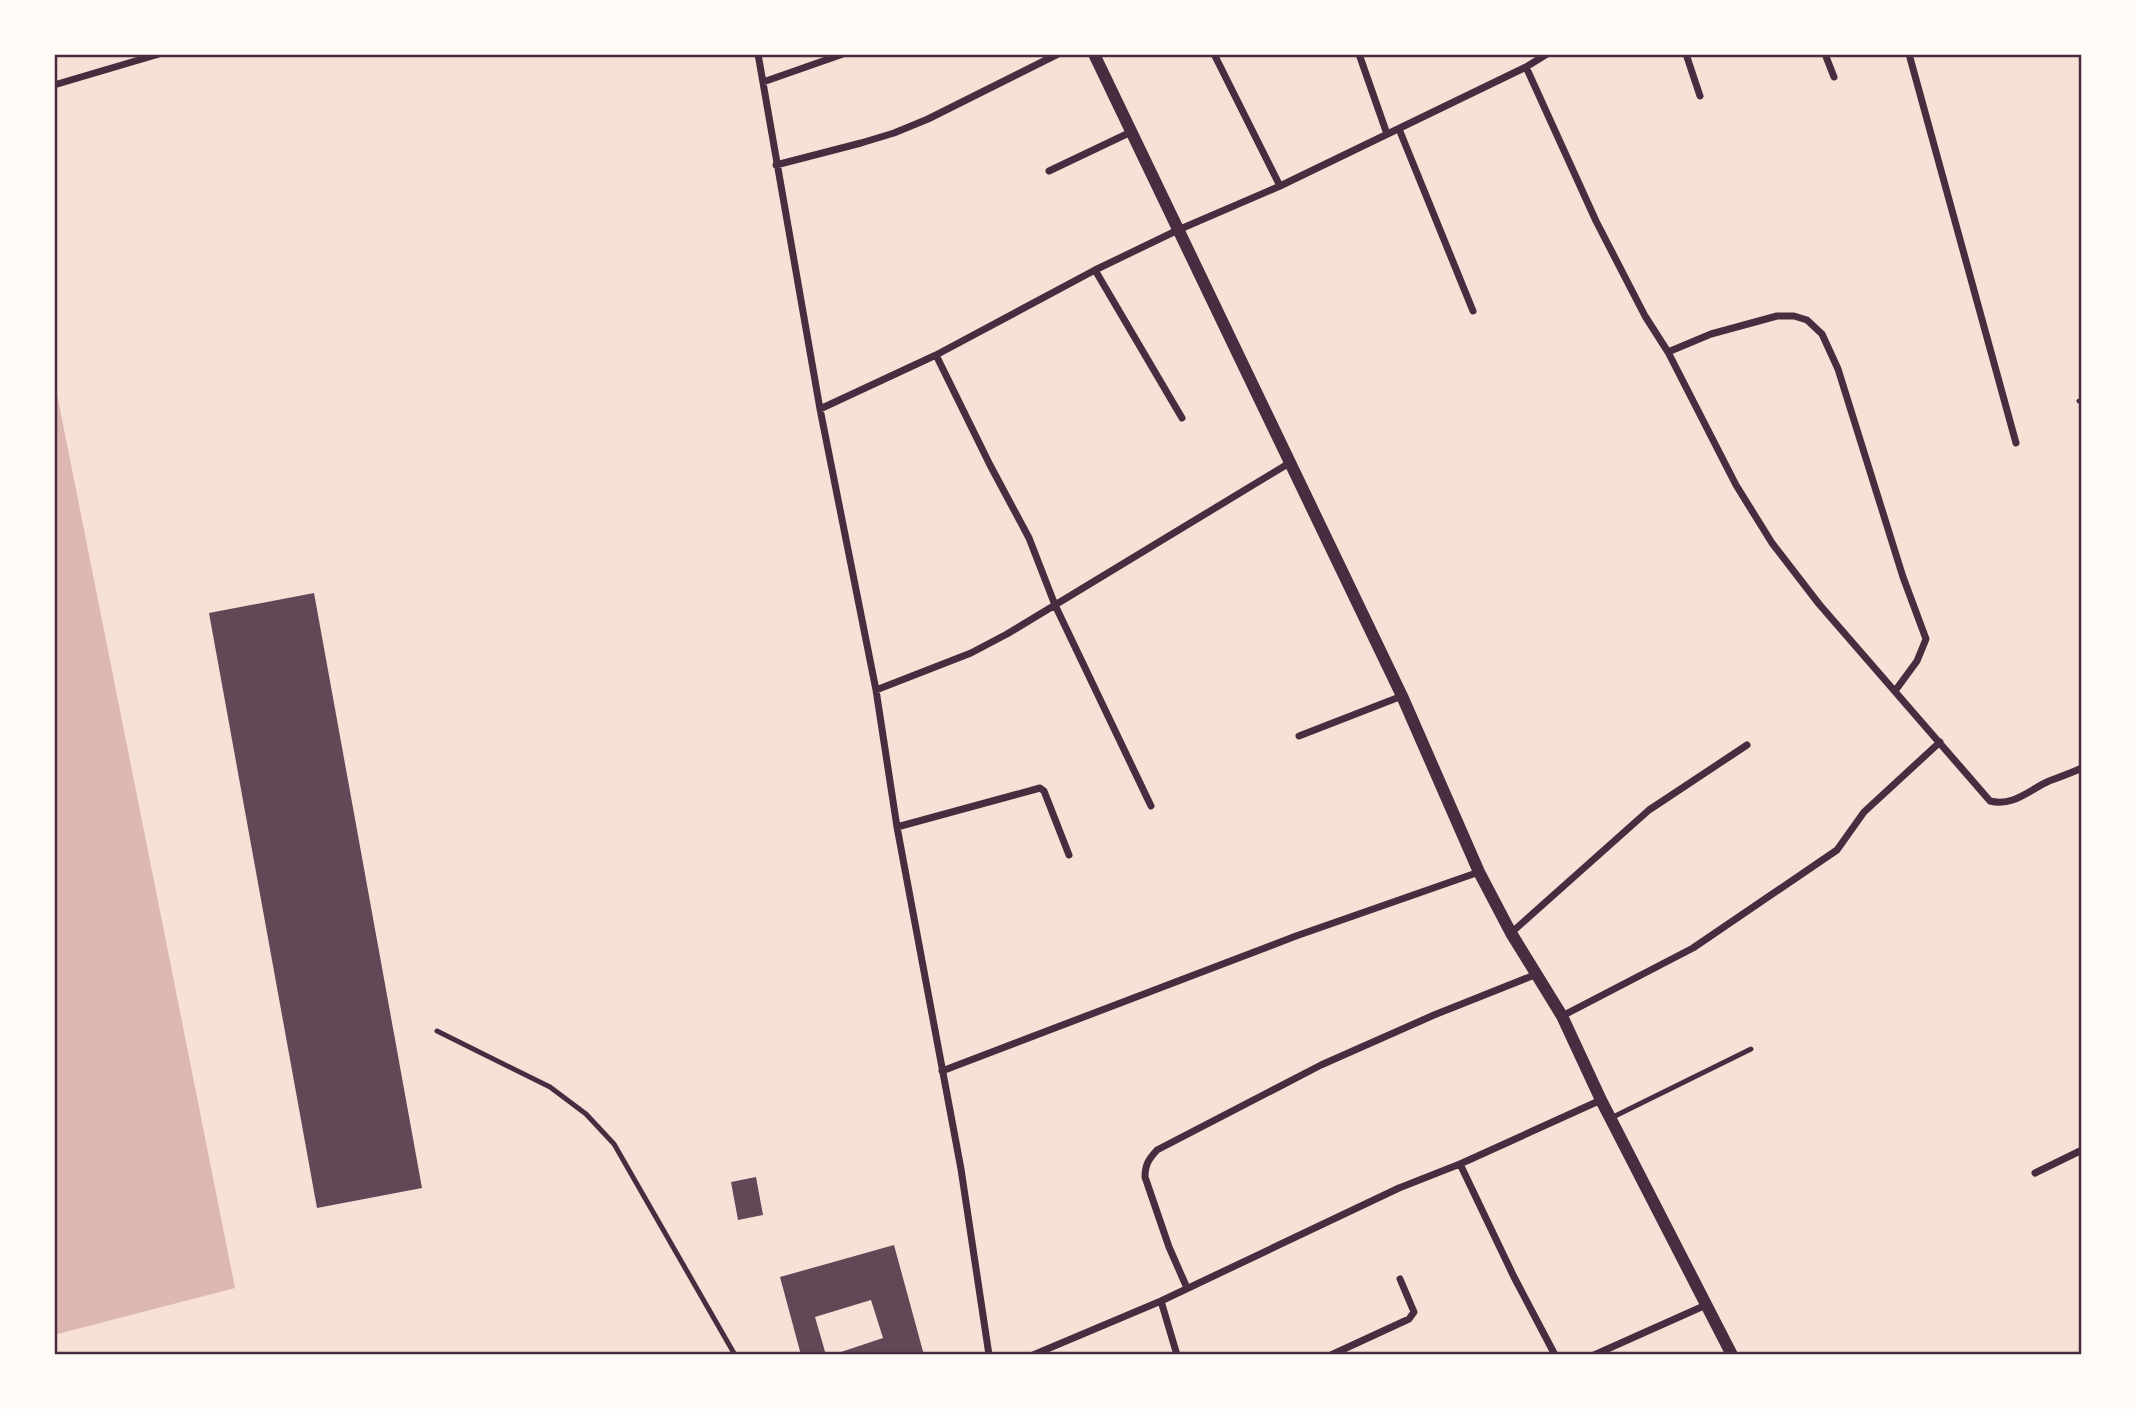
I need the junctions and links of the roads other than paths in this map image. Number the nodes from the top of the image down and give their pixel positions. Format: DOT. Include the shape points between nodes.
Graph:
graph roads {
  1 [pos="159,54"];
  2 [pos="758,54"];
  3 [pos="843,54"];
  4 [pos="1058,54"];
  5 [pos="1094,54"];
  6 [pos="1214,54"];
  7 [pos="1359,54"];
  8 [pos="1686,54"];
  9 [pos="1825,54"];
  10 [pos="1909,54"];
  11 [pos="1542,56"];
  12 [pos="1526,67"];
  13 [pos="1835,77"];
  14 [pos="763,82"];
  15 [pos="54,85"];
  16 [pos="1700,96"];
  17 [pos="1399,129"];
  18 [pos="1132,132"];
  19 [pos="1387,134"];
  20 [pos="776,165"];
  21 [pos="1049,172"];
  22 [pos="1280,186"];
  23 [pos="1178,230"];
  24 [pos="1095,270"];
  25 [pos="1473,311"];
  26 [pos="1668,352"];
  27 [pos="936,355"];
  28 [pos="820,409"];
  29 [pos="1182,418"];
  30 [pos="2016,443"];
  31 [pos="1291,462"];
  32 [pos="1055,605"];
  33 [pos="876,690"];
  34 [pos="1895,691"];
  35 [pos="1402,696"];
  36 [pos="1299,736"];
  37 [pos="1940,742"];
  38 [pos="1746,745"];
  39 [pos="2082,768"];
  40 [pos="1151,806"];
  41 [pos="897,827"];
  42 [pos="1069,855"];
  43 [pos="1479,872"];
  44 [pos="1511,933"];
  45 [pos="1537,974"];
  46 [pos="1562,1016"];
  47 [pos="437,1031"];
  48 [pos="1751,1049"];
  49 [pos="942,1071"];
  50 [pos="1601,1100"];
  51 [pos="1611,1118"];
  52 [pos="2082,1150"];
  53 [pos="1460,1164"];
  54 [pos="2035,1173"];
  55 [pos="1400,1279"];
  56 [pos="1187,1288"];
  57 [pos="1161,1301"];
  58 [pos="1706,1305"];
  59 [pos="735,1355"];
  60 [pos="989,1355"];
  61 [pos="1033,1355"];
  62 [pos="1177,1355"];
  63 [pos="1331,1355"];
  64 [pos="1555,1355"];
  65 [pos="1594,1355"];
  66 [pos="1732,1355"];
  1 -- 15 [label="street"];
  2 -- 14 [label="street"];
  3 -- 14 [label="street"];
  4 -- 20 [label="street" via="894,133"];
  5 -- 18 [label="street"];
  6 -- 22 [label="street"];
  7 -- 19 [label="street"];
  8 -- 16 [label="street"];
  9 -- 13 [label="street"];
  10 -- 30 [label="street"];
  11 -- 12 [label="street"];
  12 -- 17 [label="street"];
  12 -- 26 [label="street" via="1595,221"];
  14 -- 20 [label="street"];
  17 -- 19 [label="street"];
  17 -- 25 [label="street"];
  18 -- 21 [label="street"];
  18 -- 23 [label="street"];
  19 -- 22 [label="street"];
  20 -- 28 [label="street"];
  22 -- 23 [label="street"];
  23 -- 24 [label="street"];
  23 -- 31 [label="street"];
  24 -- 27 [label="street"];
  24 -- 29 [label="street"];
  26 -- 34 [label="street" via="1736,485 1772,543"];
  26 -- 34 [label="street" via="1711,334 1777,316 1807,320 1822,334 1838,369 1926,639 1917,661"];
  27 -- 28 [label="street"];
  27 -- 32 [label="street" via="1029,538"];
  28 -- 33 [label="street"];
  31 -- 32 [label="street"];
  31 -- 35 [label="street"];
  32 -- 33 [label="street" via="971,653"];
  32 -- 40 [label="street"];
  33 -- 41 [label="street"];
  34 -- 37 [label="street"];
  35 -- 36 [label="street"];
  35 -- 43 [label="street"];
  37 -- 39 [label="street" via="1986,798 1999,803 2011,802"];
  37 -- 46 [label="street" via="1864,812 1837,850 1693,948"];
  38 -- 44 [label="street" via="1649,810"];
  41 -- 42 [label="street" via="1040,788"];
  41 -- 49 [label="street"];
  43 -- 44 [label="street"];
  43 -- 49 [label="street" via="1296,936"];
  44 -- 45 [label="street"];
  45 -- 46 [label="street"];
  45 -- 56 [label="street" via="1321,1065 1157,1150 1149,1159 1145,1177"];
  46 -- 50 [label="street"];
  47 -- 59 [label="lane" via="550,1087 586,1114 614,1144"];
  48 -- 51 [label="lane"];
  49 -- 60 [label="street"];
  50 -- 51 [label="street"];
  50 -- 53 [label="street"];
  51 -- 58 [label="street"];
  52 -- 54 [label="street"];
  53 -- 56 [label="street"];
  53 -- 64 [label="street"];
  55 -- 63 [label="street" via="1414,1312 1409,1319"];
  56 -- 57 [label="street"];
  57 -- 61 [label="street"];
  57 -- 62 [label="street"];
  58 -- 65 [label="street"];
  58 -- 66 [label="street"];
}
